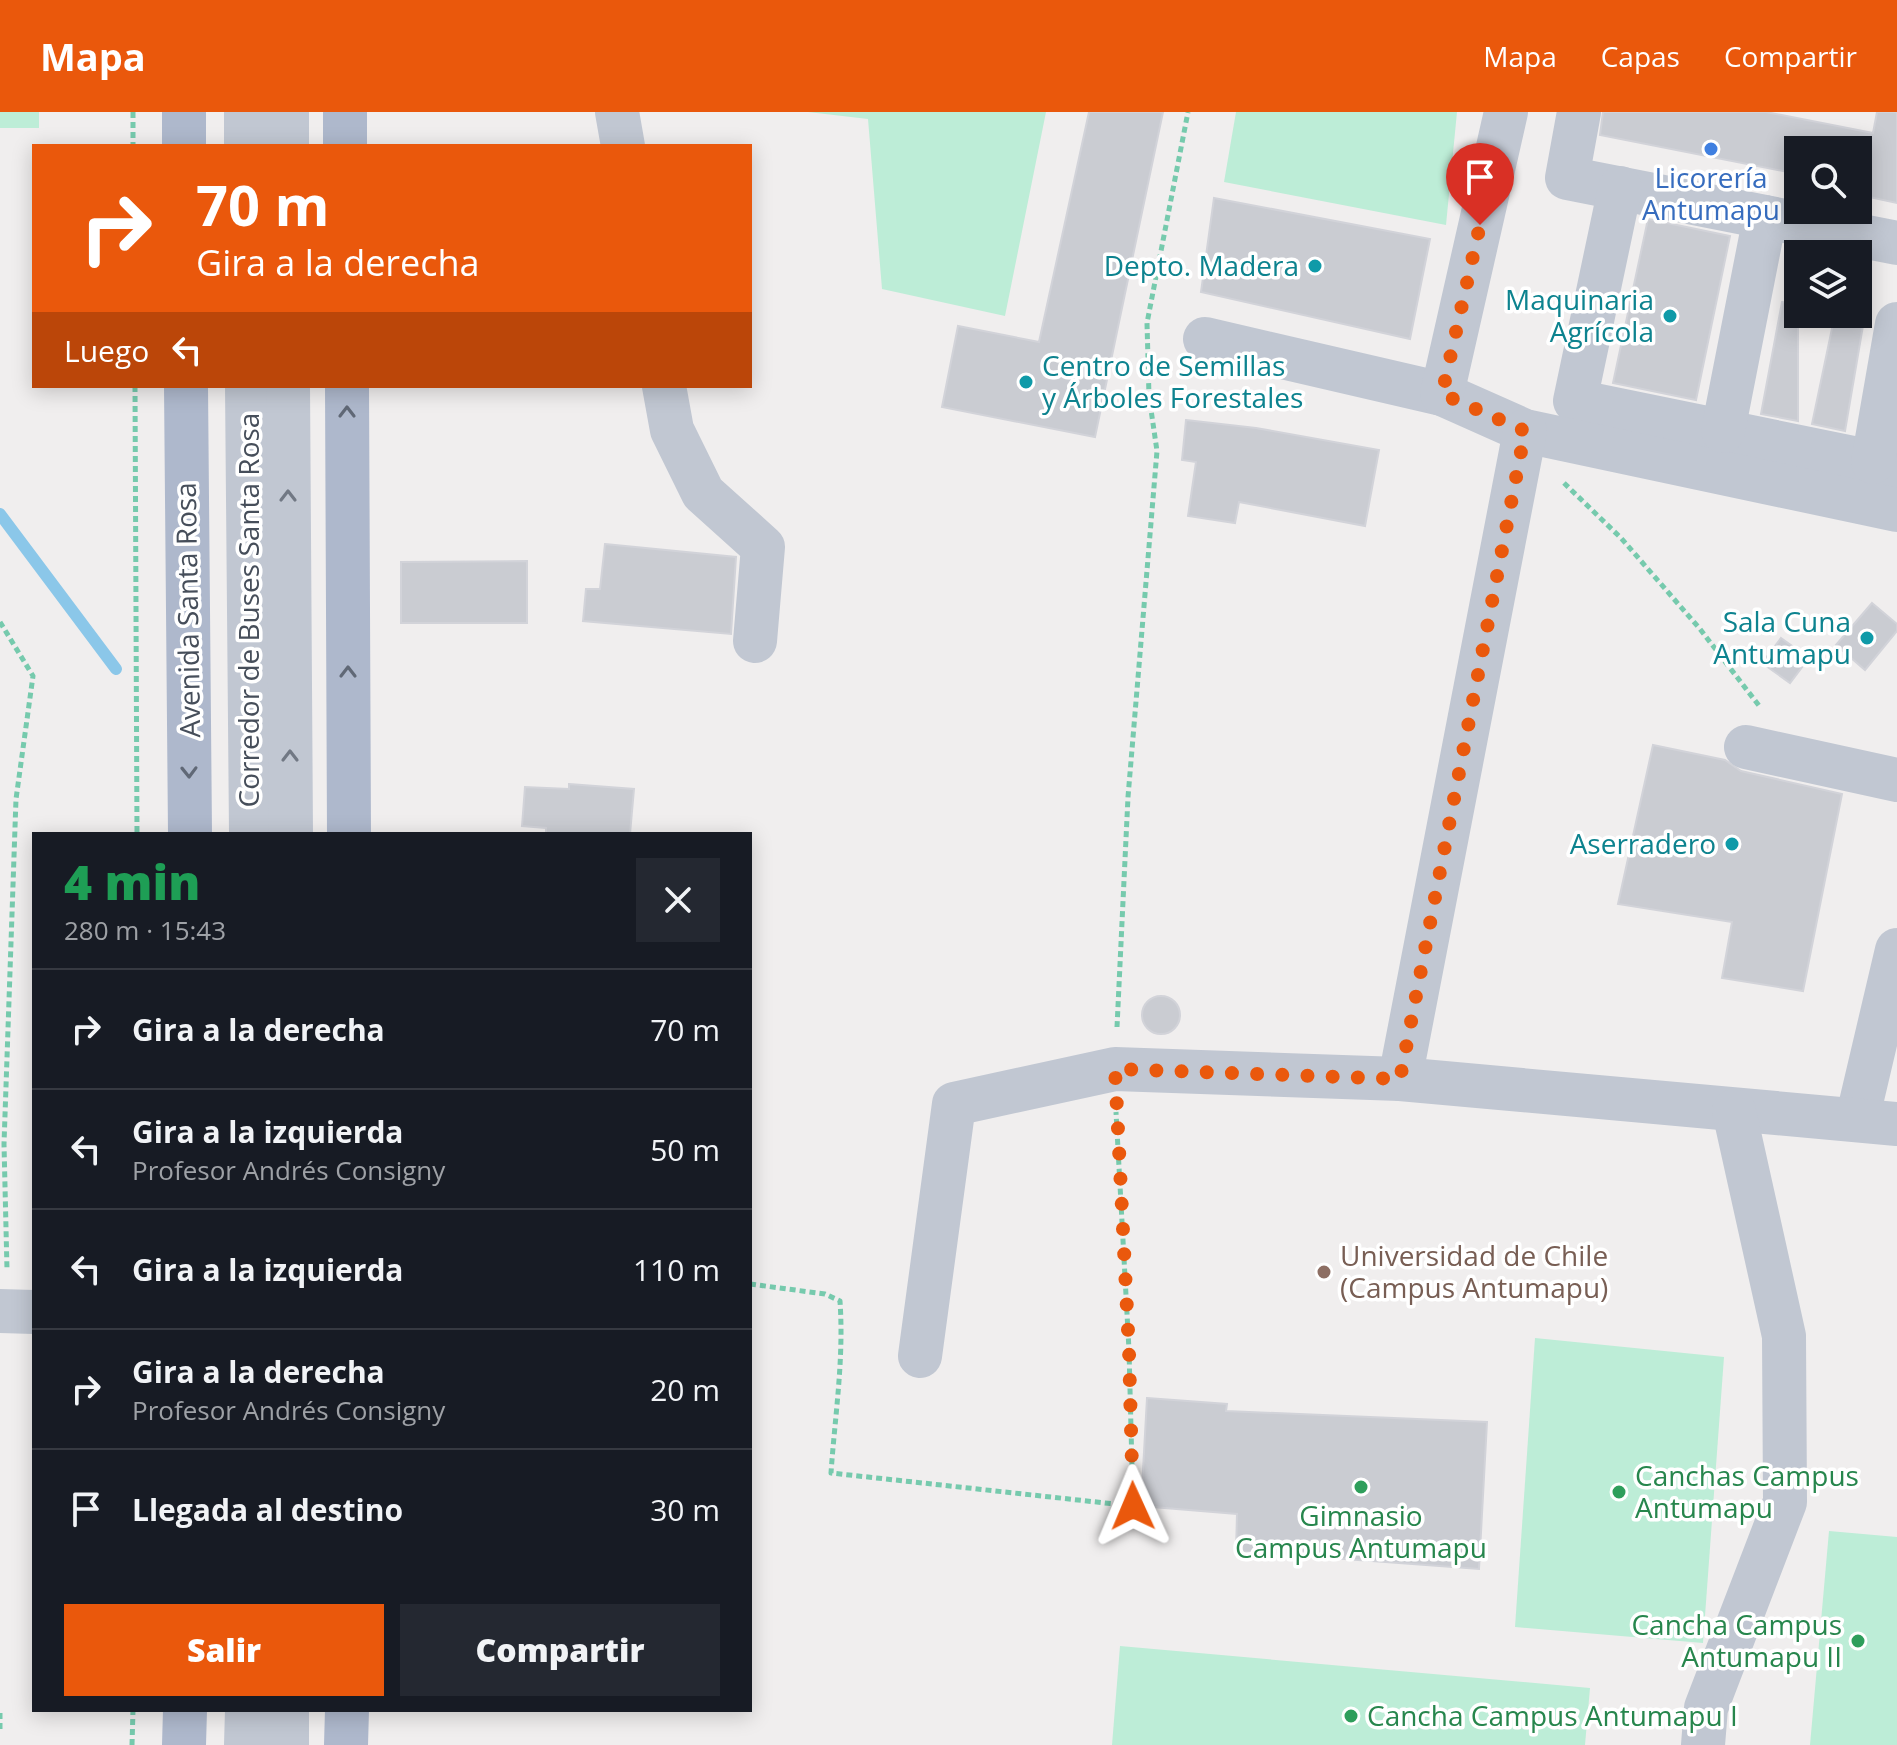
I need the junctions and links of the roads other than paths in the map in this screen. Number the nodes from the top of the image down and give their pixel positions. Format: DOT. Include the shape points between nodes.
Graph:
graph roads {
  1 [pos="184,112"];
  2 [pos="246,112"];
  3 [pos="287,112"];
  4 [pos="345,112"];
  5 [pos="617,112"];
  6 [pos="1506,112"];
  7 [pos="1579,112"];
  8 [pos="184,144"];
  9 [pos="246,144"];
  10 [pos="287,144"];
  11 [pos="345,144"];
  12 [pos="623,144"];
  13 [pos="1620,188"];
  14 [pos="1765,217"];
  15 [pos="1897,243"];
  16 [pos="1897,324"];
  17 [pos="1205,339"];
  18 [pos="186,388"];
  19 [pos="247,388"];
  20 [pos="288,388"];
  21 [pos="347,388"];
  22 [pos="664,388"];
  23 [pos="1442,394"];
  24 [pos="1723,431"];
  25 [pos="1522,442"];
  26 [pos="1885,465"];
  27 [pos="1897,510"];
  28 [pos="755,641"];
  29 [pos="1746,747"];
  30 [pos="1897,780"];
  31 [pos="190,832"];
  32 [pos="251,832"];
  33 [pos="291,832"];
  34 [pos="349,832"];
  35 [pos="1897,950"];
  36 [pos="1400,1079"];
  37 [pos="1734,1111"];
  38 [pos="1877,1122"];
  39 [pos="920,1356"];
  40 [pos="185,1712"];
  41 [pos="247,1712"];
  42 [pos="287,1712"];
  43 [pos="347,1712"];
  44 [pos="184,1745"];
  45 [pos="246,1745"];
  46 [pos="287,1745"];
  47 [pos="346,1745"];
  48 [pos="1703,1745"];
  1 -- 8 [label="main road"];
  2 -- 9 [label="lane"];
  3 -- 10 [label="lane"];
  4 -- 11 [label="main road"];
  5 -- 12 [label="lane"];
  6 -- 23 [label="lane"];
  7 -- 13 [label="lane" via="1567,178"];
  13 -- 14 [label="lane"];
  13 -- 24 [label="lane" via="1575,401"];
  14 -- 15 [label="lane"];
  14 -- 24 [label="lane"];
  16 -- 26 [label="lane"];
  17 -- 23 [label="lane"];
  18 -- 31 [label="main road, Avenida Santa Rosa, one-way"];
  19 -- 32 [label="lane, Corredor de Buses Santa Rosa"];
  33 -- 20 [label="lane, Corredor de Buses Santa Rosa, one-way"];
  34 -- 21 [label="main road, one-way"];
  22 -- 28 [label="lane" via="672,430 703,493 763,547"];
  23 -- 25 [label="lane"];
  24 -- 26 [label="lane"];
  25 -- 27 [label="lane"];
  25 -- 36 [label="lane"];
  29 -- 30 [label="lane"];
  35 -- 38 [label="lane"];
  36 -- 37 [label="lane"];
  36 -- 39 [label="lane" via="1115,1069 954,1104"];
  37 -- 38 [label="lane"];
  37 -- 48 [label="lane" via="1784,1336 1785,1502 1706,1708"];
  40 -- 44 [label="main road"];
  41 -- 45 [label="lane"];
  42 -- 46 [label="lane"];
  43 -- 47 [label="main road"];
}
